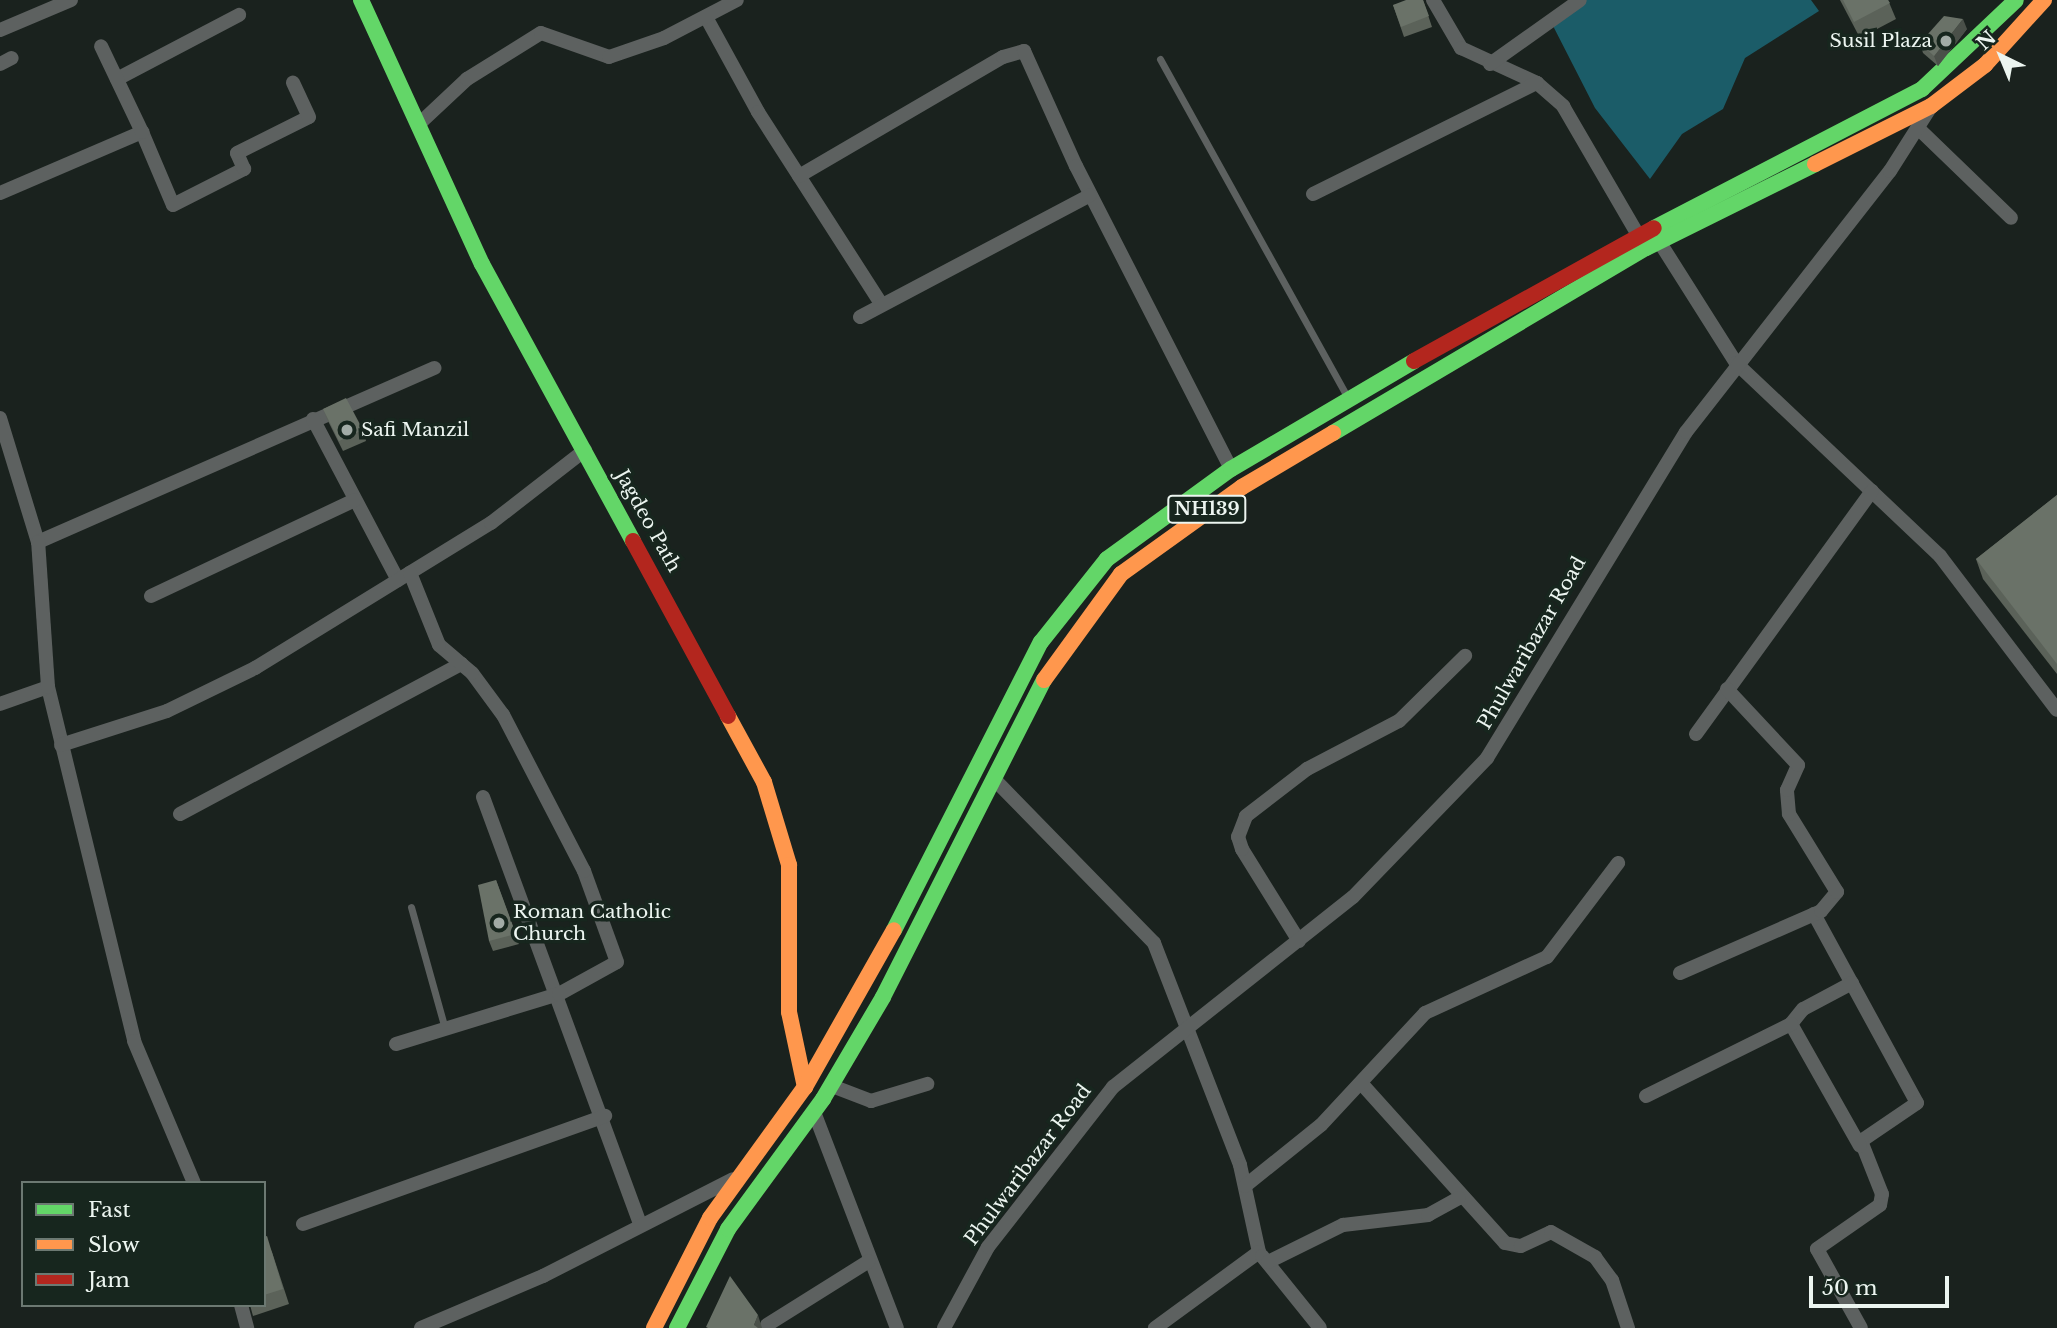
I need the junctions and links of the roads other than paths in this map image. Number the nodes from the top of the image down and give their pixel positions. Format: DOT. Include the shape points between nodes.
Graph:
graph roads {
  1 [pos="71,0"];
  2 [pos="361,0"];
  3 [pos="737,0"];
  4 [pos="1433,0"];
  5 [pos="1580,0"];
  6 [pos="2045,0"];
  7 [pos="2011,2"];
  8 [pos="710,10"];
  9 [pos="239,15"];
  10 [pos="0,30"];
  11 [pos="101,46"];
  12 [pos="1160,59"];
  13 [pos="1490,64"];
  14 [pos="1947,71"];
  15 [pos="117,79"];
  16 [pos="293,83"];
  17 [pos="1537,83"];
  18 [pos="1931,106"];
  19 [pos="419,124"];
  20 [pos="1920,131"];
  21 [pos="142,132"];
  22 [pos="800,176"];
  23 [pos="0,193"];
  24 [pos="1314,194"];
  25 [pos="1090,195"];
  26 [pos="2011,218"];
  27 [pos="1643,229"];
  28 [pos="1653,245"];
  29 [pos="1580,264"];
  30 [pos="1590,282"];
  31 [pos="882,305"];
  32 [pos="860,317"];
  33 [pos="1460,335"];
  34 [pos="1470,354"];
  35 [pos="1736,363"];
  36 [pos="435,368"];
  37 [pos="1350,401"];
  38 [pos="0,418"];
  39 [pos="313,419"];
  40 [pos="585,450"];
  41 [pos="1231,469"];
  42 [pos="1871,491"];
  43 [pos="355,500"];
  44 [pos="38,542"];
  45 [pos="404,576"];
  46 [pos="151,596"];
  47 [pos="1465,656"];
  48 [pos="461,664"];
  49 [pos="48,687"];
  50 [pos="1727,689"];
  51 [pos="0,704"];
  52 [pos="2057,710"];
  53 [pos="1696,734"];
  54 [pos="61,745"];
  55 [pos="995,780"];
  56 [pos="482,797"];
  57 [pos="180,814"];
  58 [pos="946,831"];
  59 [pos="965,838"];
  60 [pos="1618,863"];
  61 [pos="411,907"];
  62 [pos="1814,914"];
  63 [pos="1299,941"];
  64 [pos="1680,973"];
  65 [pos="1852,983"];
  66 [pos="559,994"];
  67 [pos="1791,1024"];
  68 [pos="1187,1026"];
  69 [pos="445,1029"];
  70 [pos="396,1044"];
  71 [pos="1361,1083"];
  72 [pos="927,1084"];
  73 [pos="832,1086"];
  74 [pos="805,1087"];
  75 [pos="1646,1096"];
  76 [pos="814,1112"];
  77 [pos="605,1116"];
  78 [pos="1860,1146"];
  79 [pos="740,1175"];
  80 [pos="193,1181"];
  81 [pos="1245,1186"];
  82 [pos="1459,1198"];
  83 [pos="640,1223"];
  84 [pos="303,1224"];
  85 [pos="1263,1257"];
  86 [pos="869,1261"];
  87 [pos="242,1307"];
  88 [pos="767,1325"];
  89 [pos="656,1327"];
  90 [pos="247,1328"];
  91 [pos="421,1328"];
  92 [pos="677,1328"];
  93 [pos="897,1328"];
  94 [pos="944,1328"];
  95 [pos="1155,1328"];
  96 [pos="1320,1328"];
  97 [pos="1628,1328"];
  98 [pos="1861,1328"];
  1 -- 10 [label="street"];
  2 -- 19 [label="main road, Jagdeo Path"];
  3 -- 8 [label="street"];
  4 -- 13 [label="street" via="1448,33"];
  5 -- 13 [label="street"];
  6 -- 18 [label="main road, NH139" via="1985,65"];
  7 -- 14 [label="main road, NH139"];
  8 -- 19 [label="street" via="609,57 541,33 461,83"];
  8 -- 22 [label="street"];
  9 -- 15 [label="street"];
  11 -- 15 [label="street"];
  12 -- 37 [label="lane"];
  13 -- 17 [label="street"];
  14 -- 18 [label="street, Phulwaribazar Road"];
  14 -- 27 [label="main road, NH139" via="1892,105"];
  15 -- 21 [label="street"];
  16 -- 21 [label="street" via="309,117 237,153 244,169 173,205"];
  17 -- 24 [label="street"];
  17 -- 27 [label="street" via="1563,106"];
  18 -- 20 [label="street, Phulwaribazar Road"];
  18 -- 28 [label="main road, NH139"];
  19 -- 40 [label="main road, Jagdeo Path" via="489,277"];
  20 -- 26 [label="street"];
  20 -- 35 [label="street, Phulwaribazar Road"];
  21 -- 23 [label="street"];
  22 -- 25 [label="street" via="1003,57 1024,51"];
  22 -- 31 [label="street"];
  25 -- 31 [label="street"];
  25 -- 41 [label="street"];
  27 -- 28 [label="street"];
  27 -- 29 [label="main road, NH139"];
  28 -- 30 [label="main road, NH139"];
  28 -- 35 [label="street"];
  29 -- 30 [label="main road"];
  29 -- 33 [label="main road, NH139"];
  30 -- 34 [label="main road, NH139"];
  31 -- 32 [label="street"];
  33 -- 34 [label="main road"];
  33 -- 37 [label="main road, NH139"];
  34 -- 55 [label="main road, NH139" via="1190,519 1121,574 1058,653"];
  35 -- 42 [label="street"];
  35 -- 63 [label="street, Phulwaribazar Road" via="1648,486 1487,758 1387,866"];
  36 -- 39 [label="street"];
  37 -- 41 [label="main road, NH139"];
  38 -- 44 [label="street"];
  39 -- 43 [label="street"];
  39 -- 44 [label="street"];
  40 -- 45 [label="street" via="491,523"];
  40 -- 74 [label="main road, Jagdeo Path" via="764,782 789,865 789,1012"];
  41 -- 58 [label="main road, NH139" via="1141,528 1075,596 1041,642"];
  42 -- 50 [label="street"];
  42 -- 52 [label="street" via="1940,556"];
  43 -- 45 [label="street"];
  43 -- 46 [label="street"];
  44 -- 49 [label="street"];
  45 -- 48 [label="street" via="432,632"];
  45 -- 54 [label="street" via="210,691"];
  47 -- 63 [label="street" via="1399,721 1307,769 1246,816 1238,837 1242,849"];
  48 -- 57 [label="street"];
  48 -- 66 [label="street" via="503,715 584,871 611,939 617,962"];
  49 -- 51 [label="street"];
  49 -- 54 [label="street"];
  50 -- 53 [label="street"];
  50 -- 62 [label="street" via="1798,765 1787,790 1789,814 1837,892 1830,906"];
  54 -- 80 [label="street" via="134,1041"];
  55 -- 59 [label="main road, NH139"];
  55 -- 68 [label="street" via="1144,929 1169,973"];
  56 -- 66 [label="street"];
  58 -- 59 [label="main road"];
  58 -- 74 [label="main road, NH139"];
  59 -- 73 [label="main road, NH139"];
  60 -- 71 [label="street" via="1547,957 1434,1006"];
  61 -- 69 [label="lane"];
  62 -- 64 [label="street"];
  62 -- 65 [label="street"];
  63 -- 68 [label="street, Phulwaribazar Road"];
  65 -- 67 [label="street" via="1803,1009"];
  65 -- 78 [label="street" via="1917,1103"];
  66 -- 69 [label="street"];
  66 -- 77 [label="street"];
  67 -- 75 [label="street"];
  67 -- 78 [label="street"];
  68 -- 81 [label="street"];
  68 -- 94 [label="street, Phulwaribazar Road" via="1089,1112 974,1268"];
  69 -- 70 [label="street"];
  71 -- 81 [label="street" via="1296,1147"];
  71 -- 82 [label="street"];
  72 -- 73 [label="street" via="871,1101"];
  73 -- 76 [label="main road, NH139"];
  74 -- 79 [label="main road, NH139"];
  76 -- 86 [label="street"];
  76 -- 92 [label="main road, NH139" via="728,1229"];
  77 -- 83 [label="street"];
  77 -- 84 [label="street"];
  78 -- 98 [label="street" via="1882,1199 1817,1249"];
  79 -- 83 [label="street"];
  79 -- 89 [label="main road, NH139" via="710,1218"];
  81 -- 85 [label="street"];
  82 -- 85 [label="street" via="1428,1215 1343,1224"];
  82 -- 97 [label="street" via="1513,1247 1550,1232 1595,1257 1612,1280"];
  83 -- 91 [label="street" via="543,1276"];
  85 -- 95 [label="street"];
  85 -- 96 [label="street"];
  86 -- 88 [label="street"];
  86 -- 93 [label="street"];
  87 -- 90 [label="street"];
}
